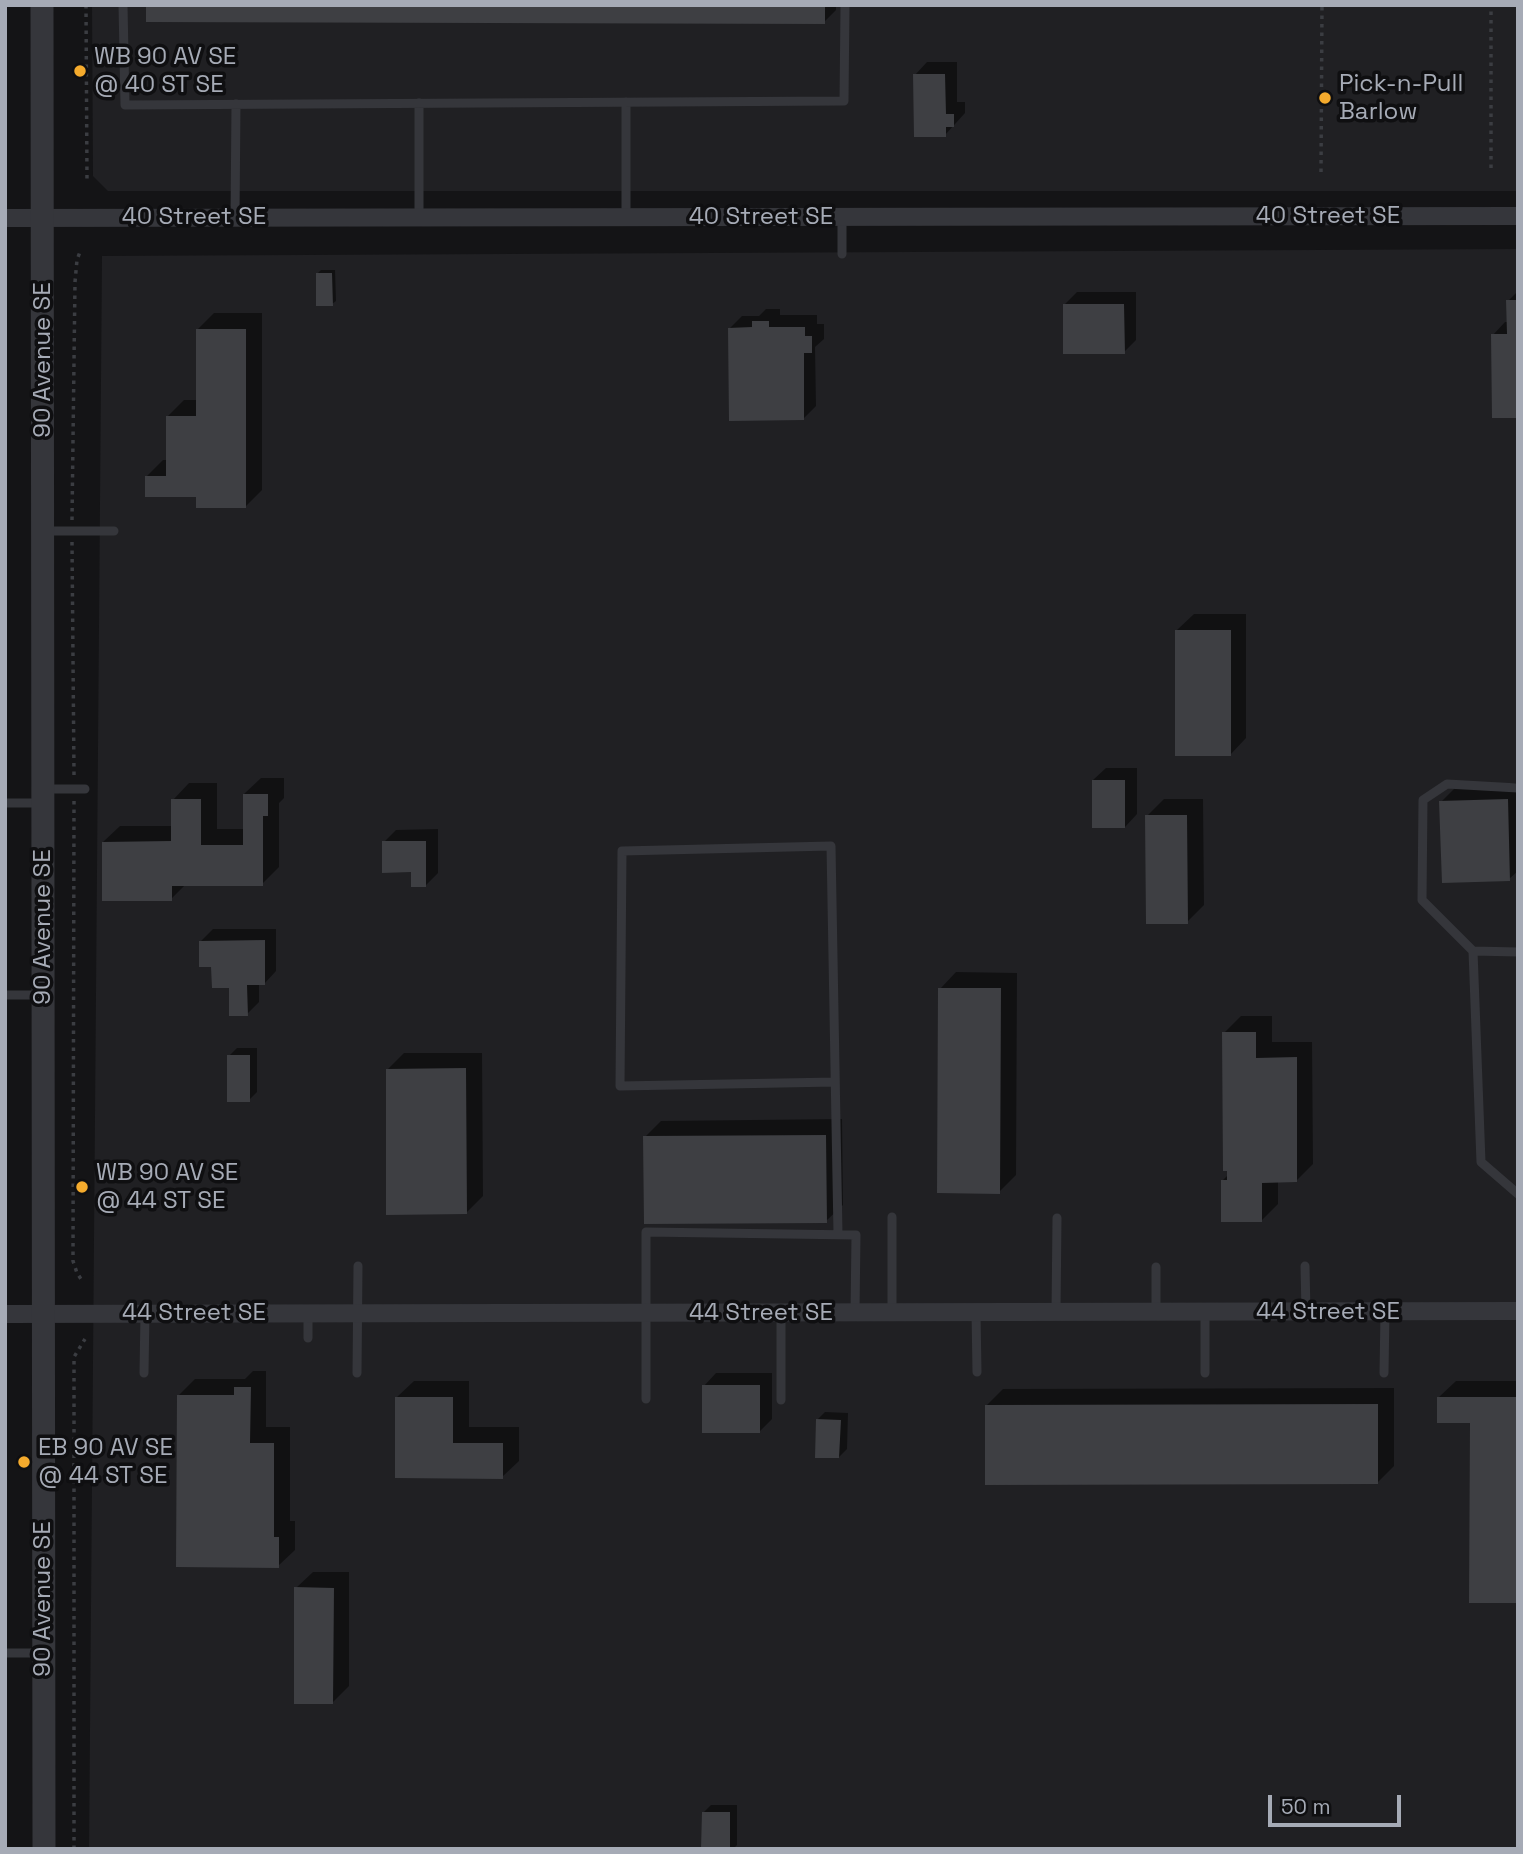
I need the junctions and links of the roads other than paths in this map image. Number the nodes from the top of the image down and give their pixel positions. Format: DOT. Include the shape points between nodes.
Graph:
graph roads {
  1 [pos="42,5"];
  2 [pos="124,5"];
  3 [pos="845,5"];
  4 [pos="626,102"];
  5 [pos="419,103"];
  6 [pos="236,104"];
  7 [pos="1518,216"];
  8 [pos="419,217"];
  9 [pos="626,217"];
  10 [pos="842,217"];
  11 [pos="5,218"];
  12 [pos="43,218"];
  13 [pos="235,218"];
  14 [pos="842,254"];
  15 [pos="43,531"];
  16 [pos="114,531"];
  17 [pos="1518,788"];
  18 [pos="85,789"];
  19 [pos="43,796"];
  20 [pos="5,803"];
  21 [pos="1473,951"];
  22 [pos="1518,952"];
  23 [pos="5,995"];
  24 [pos="43,995"];
  25 [pos="835,1082"];
  26 [pos="1518,1194"];
  27 [pos="892,1217"];
  28 [pos="1057,1218"];
  29 [pos="838,1234"];
  30 [pos="358,1266"];
  31 [pos="1305,1266"];
  32 [pos="1156,1267"];
  33 [pos="1518,1311"];
  34 [pos="145,1312"];
  35 [pos="308,1312"];
  36 [pos="357,1312"];
  37 [pos="647,1312"];
  38 [pos="781,1312"];
  39 [pos="855,1312"];
  40 [pos="892,1312"];
  41 [pos="976,1312"];
  42 [pos="1056,1312"];
  43 [pos="1157,1312"];
  44 [pos="1205,1312"];
  45 [pos="1306,1312"];
  46 [pos="1385,1312"];
  47 [pos="43,1313"];
  48 [pos="5,1314"];
  49 [pos="308,1338"];
  50 [pos="976,1372"];
  51 [pos="144,1373"];
  52 [pos="357,1373"];
  53 [pos="1205,1373"];
  54 [pos="1384,1373"];
  55 [pos="646,1399"];
  56 [pos="781,1399"];
  57 [pos="5,1653"];
  58 [pos="44,1653"];
  59 [pos="44,1849"];
  1 -- 12 [label="street, 90 Avenue SE"];
  2 -- 6 [label="lane" via="125,105"];
  3 -- 4 [label="lane" via="844,101"];
  4 -- 5 [label="lane"];
  4 -- 9 [label="lane"];
  5 -- 6 [label="lane"];
  5 -- 8 [label="lane"];
  6 -- 13 [label="lane"];
  7 -- 10 [label="street, 40 Street SE"];
  8 -- 9 [label="street, 40 Street SE"];
  8 -- 13 [label="street, 40 Street SE"];
  9 -- 10 [label="street, 40 Street SE"];
  10 -- 14 [label="lane"];
  11 -- 12 [label="street, 40 Street SE"];
  12 -- 13 [label="street, 40 Street SE"];
  12 -- 15 [label="street, 90 Avenue SE"];
  15 -- 16 [label="lane"];
  15 -- 19 [label="street, 90 Avenue SE"];
  17 -- 21 [label="lane" via="1447,784 1423,800 1422,900"];
  18 -- 19 [label="lane"];
  19 -- 20 [label="lane"];
  19 -- 24 [label="street, 90 Avenue SE"];
  21 -- 22 [label="lane"];
  21 -- 26 [label="lane" via="1481,1162"];
  23 -- 24 [label="lane"];
  24 -- 47 [label="street, 90 Avenue SE"];
  25 -- 25 [label="lane" via="831,846 622,851 620,1086"];
  25 -- 29 [label="lane"];
  27 -- 40 [label="lane"];
  28 -- 42 [label="lane"];
  29 -- 37 [label="lane" via="646,1232"];
  29 -- 39 [label="lane" via="856,1235"];
  30 -- 36 [label="lane"];
  31 -- 45 [label="lane"];
  32 -- 43 [label="lane"];
  33 -- 46 [label="street, 44 Street SE"];
  34 -- 35 [label="street, 44 Street SE"];
  34 -- 47 [label="street, 44 Street SE"];
  34 -- 51 [label="lane"];
  35 -- 36 [label="street, 44 Street SE"];
  35 -- 49 [label="lane"];
  36 -- 37 [label="street, 44 Street SE"];
  36 -- 52 [label="lane"];
  37 -- 38 [label="street, 44 Street SE"];
  37 -- 55 [label="lane"];
  38 -- 39 [label="street, 44 Street SE"];
  38 -- 56 [label="lane"];
  39 -- 40 [label="street, 44 Street SE"];
  40 -- 41 [label="street, 44 Street SE"];
  41 -- 42 [label="street, 44 Street SE"];
  41 -- 50 [label="lane"];
  42 -- 43 [label="street, 44 Street SE"];
  43 -- 44 [label="street, 44 Street SE"];
  44 -- 45 [label="street, 44 Street SE"];
  44 -- 53 [label="lane"];
  45 -- 46 [label="street, 44 Street SE"];
  46 -- 54 [label="lane"];
  47 -- 48 [label="street, 44 Street SE"];
  47 -- 58 [label="street, 90 Avenue SE"];
  57 -- 58 [label="lane"];
  58 -- 59 [label="street, 90 Avenue SE"];
}
